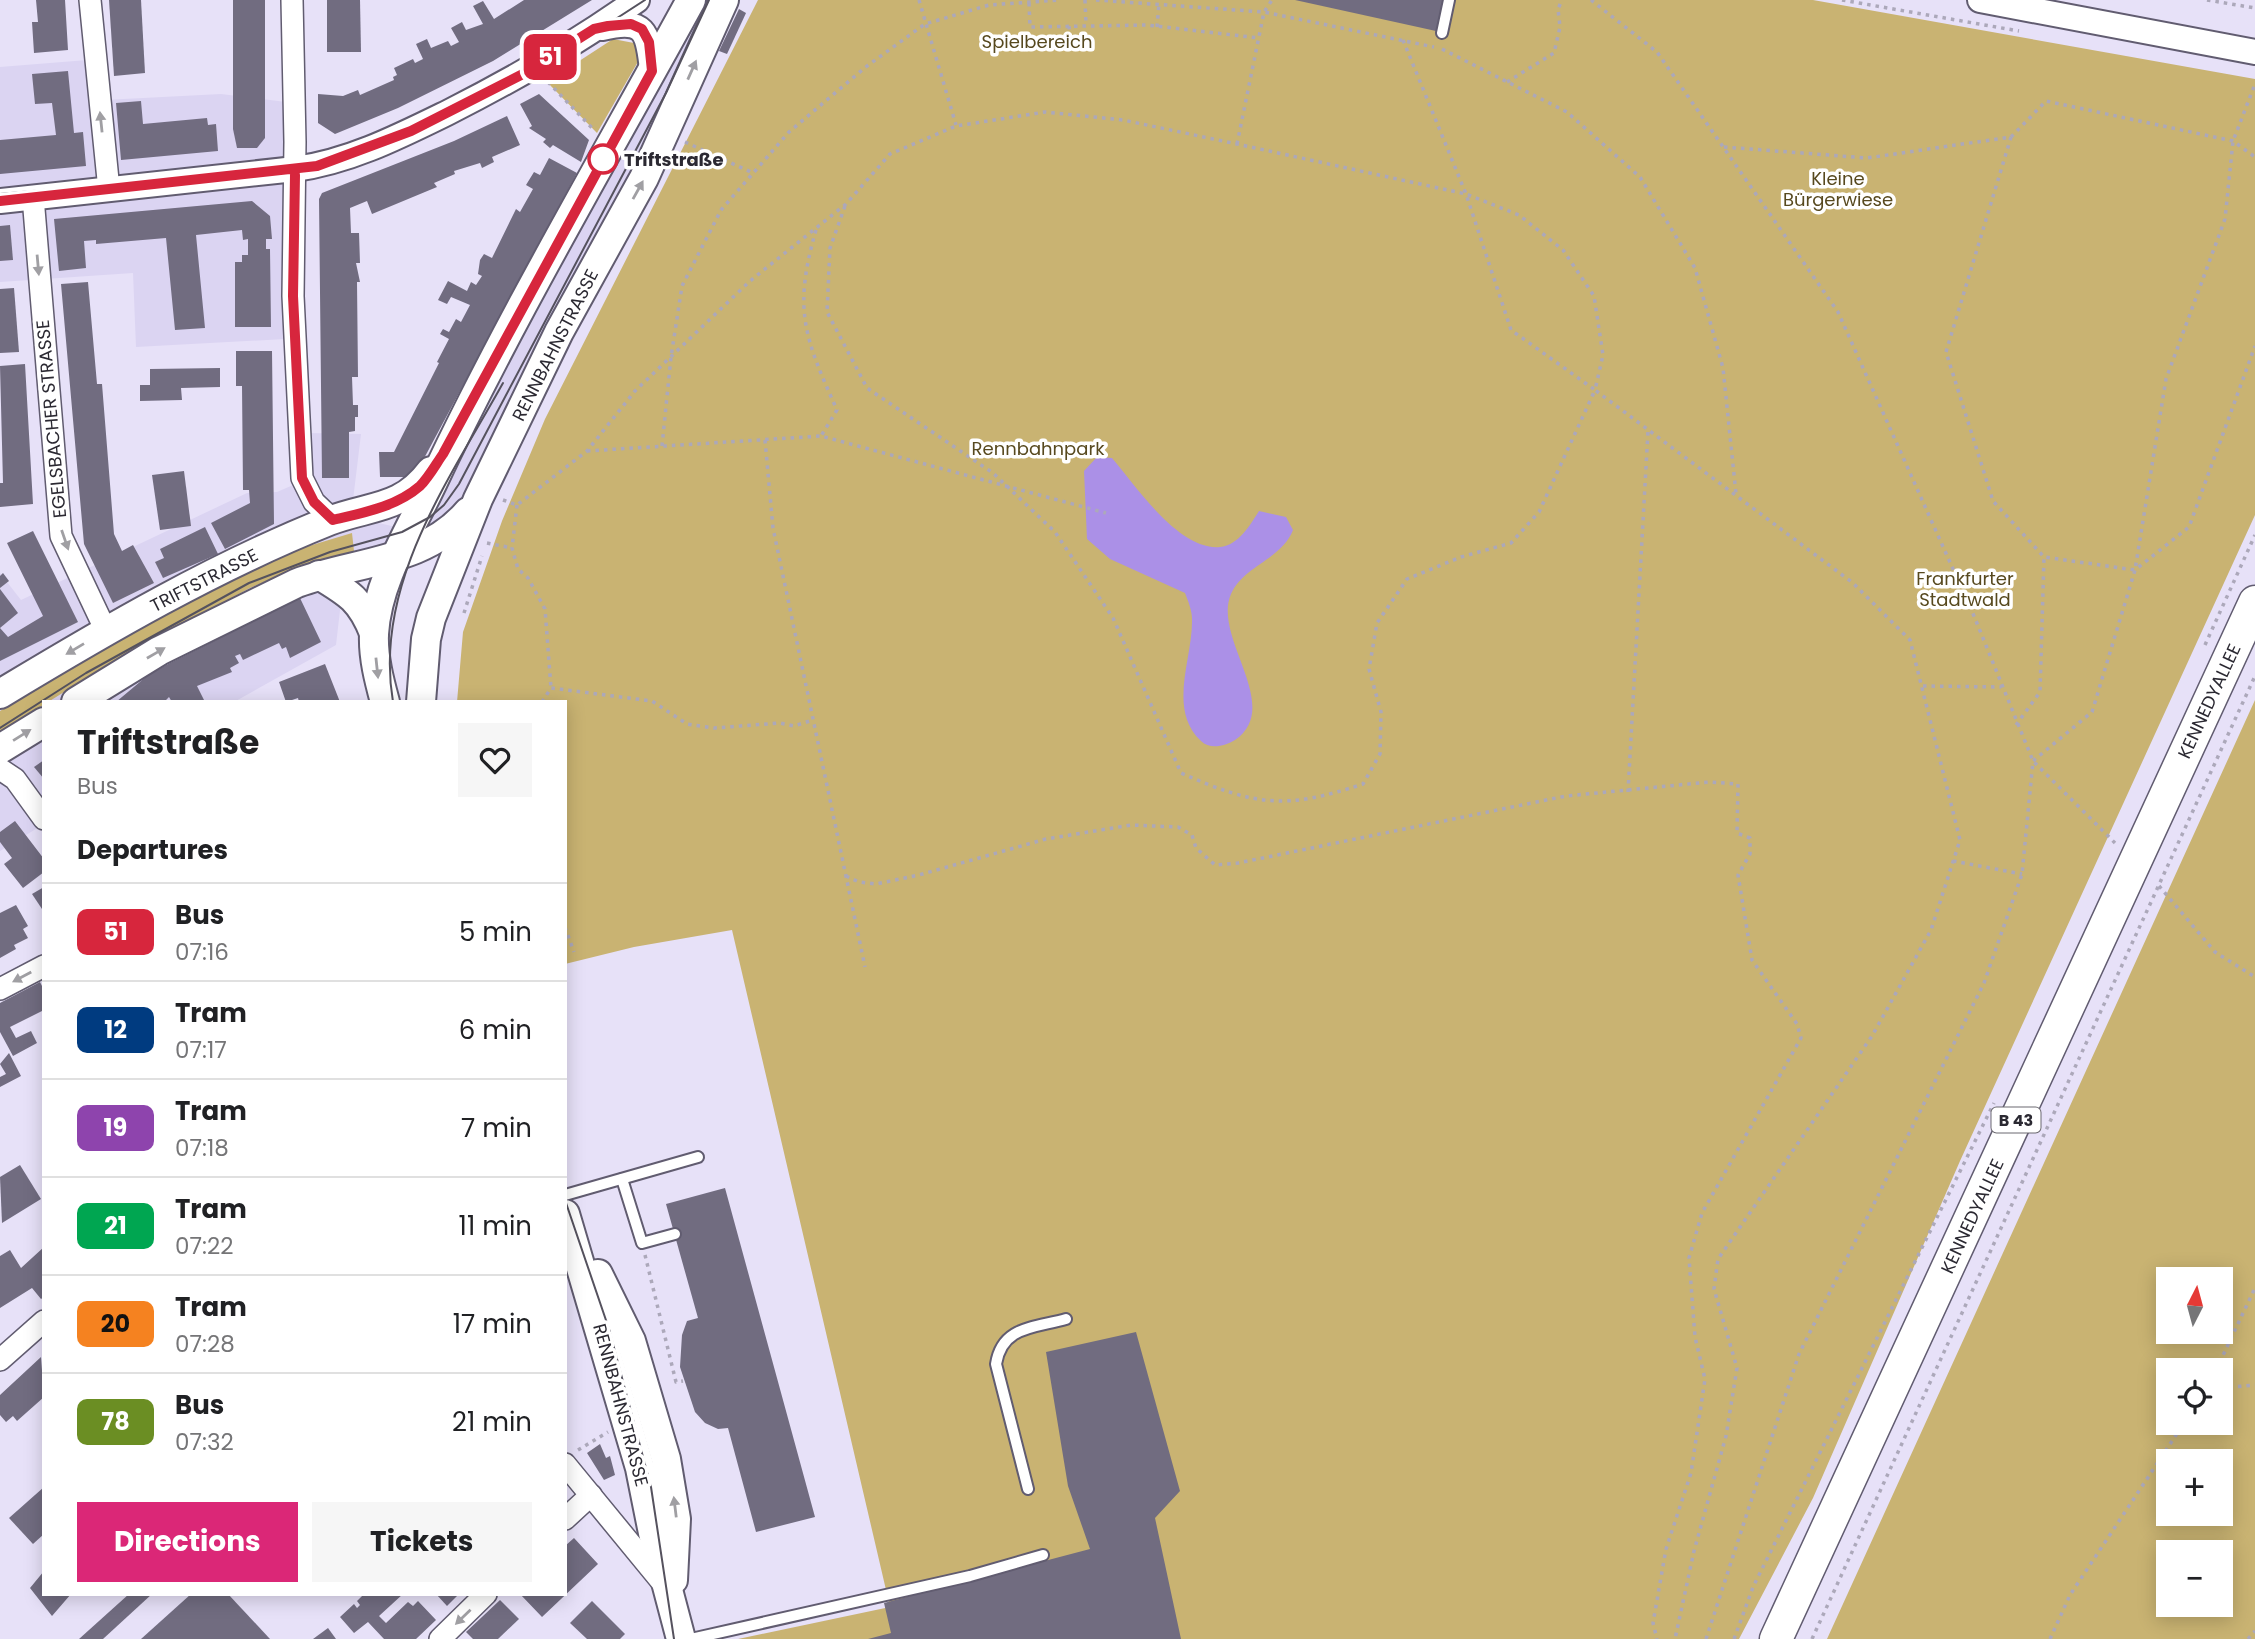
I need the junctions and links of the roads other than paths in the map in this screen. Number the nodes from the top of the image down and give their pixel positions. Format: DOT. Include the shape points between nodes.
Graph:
graph roads {
  1 [pos="90,0"];
  2 [pos="292,0"];
  3 [pos="636,0"];
  4 [pos="691,0"];
  5 [pos="724,0"];
  6 [pos="1449,0"];
  7 [pos="1980,0"];
  8 [pos="594,29"];
  9 [pos="1442,33"];
  10 [pos="2255,52"];
  11 [pos="652,71"];
  12 [pos="295,169"];
  13 [pos="108,190"];
  14 [pos="33,197"];
  15 [pos="0,201"];
  16 [pos="443,454"];
  17 [pos="493,503"];
  18 [pos="368,513"];
  19 [pos="333,520"];
  20 [pos="412,523"];
  21 [pos="431,544"];
  22 [pos="397,557"];
  23 [pos="319,575"];
  24 [pos="438,596"];
  25 [pos="2255,602"];
  26 [pos="106,631"];
  27 [pos="374,633"];
  28 [pos="0,694"];
  29 [pos="79,700"];
  30 [pos="384,700"];
  31 [pos="421,700"];
  32 [pos="42,723"];
  33 [pos="0,749"];
  34 [pos="0,769"];
  35 [pos="42,816"];
  36 [pos="42,967"];
  37 [pos="0,989"];
  38 [pos="698,1157"];
  39 [pos="622,1179"];
  40 [pos="567,1194"];
  41 [pos="567,1218"];
  42 [pos="567,1220"];
  43 [pos="675,1234"];
  44 [pos="613,1304"];
  45 [pos="1066,1319"];
  46 [pos="42,1323"];
  47 [pos="0,1360"];
  48 [pos="571,1457"];
  49 [pos="1028,1489"];
  50 [pos="591,1495"];
  51 [pos="567,1517"];
  52 [pos="1043,1555"];
  53 [pos="672,1586"];
  54 [pos="484,1596"];
  55 [pos="440,1639"];
  56 [pos="681,1639"];
  57 [pos="691,1639"];
  58 [pos="1776,1639"];
  13 -- 1 [label="street, one-way"];
  2 -- 12 [label="street"];
  3 -- 8 [label="street"];
  4 -- 11 [label="main road"];
  17 -- 5 [label="main road, RENNBAHNSTRASSE, one-way" via="559,332 644,178"];
  6 -- 9 [label="lane"];
  7 -- 10 [label="street"];
  8 -- 11 [label="street" via="631,24 642,29 649,42"];
  8 -- 12 [label="street" via="521,75 411,131 342,158"];
  11 -- 16 [label="main road"];
  12 -- 13 [label="street"];
  12 -- 19 [label="street" via="293,296 302,478 314,502"];
  13 -- 14 [label="street"];
  14 -- 15 [label="street"];
  14 -- 26 [label="street, EGELSBACHER STRASSE, one-way" via="61,536"];
  16 -- 18 [label="main road, TRIFTSTRASSE" via="421,485"];
  16 -- 20 [label="main road"];
  17 -- 21 [label="main road"];
  17 -- 24 [label="main road, RENNBAHNSTRASSE"];
  18 -- 19 [label="main road, TRIFTSTRASSE"];
  18 -- 20 [label="main road"];
  19 -- 26 [label="main road, TRIFTSTRASSE" via="247,556"];
  20 -- 21 [label="main road"];
  20 -- 22 [label="main road"];
  21 -- 22 [label="main road"];
  21 -- 24 [label="main road" via="441,569"];
  22 -- 23 [label="main road"];
  22 -- 27 [label="main road"];
  23 -- 27 [label="main road" via="365,609"];
  29 -- 23 [label="main road, one-way" via="159,651"];
  24 -- 31 [label="main road, RENNBAHNSTRASSE" via="426,639"];
  25 -- 58 [label="main road, KENNEDYALLEE / B 43"];
  26 -- 28 [label="main road, TRIFTSTRASSE, one-way"];
  27 -- 30 [label="main road, one-way" via="377,676"];
  33 -- 32 [label="main road, one-way"];
  34 -- 35 [label="street" via="15,779"];
  36 -- 37 [label="street, one-way"];
  38 -- 39 [label="lane"];
  39 -- 40 [label="lane"];
  39 -- 43 [label="lane" via="642,1243"];
  41 -- 44 [label="main road, RENNBAHNSTRASSE"];
  42 -- 53 [label="main road, RENNBAHNSTRASSE"];
  44 -- 53 [label="lane" via="609,1329 654,1498 659,1549"];
  53 -- 44 [label="main road, RENNBAHNSTRASSE, one-way" via="673,1491 636,1344"];
  45 -- 49 [label="lane" via="1006,1338 998,1348 996,1364"];
  46 -- 47 [label="street"];
  48 -- 50 [label="street"];
  50 -- 51 [label="street"];
  50 -- 53 [label="street"];
  52 -- 57 [label="lane"];
  53 -- 56 [label="main road, RENNBAHNSTRASSE"];
  54 -- 55 [label="street, one-way"];
}
